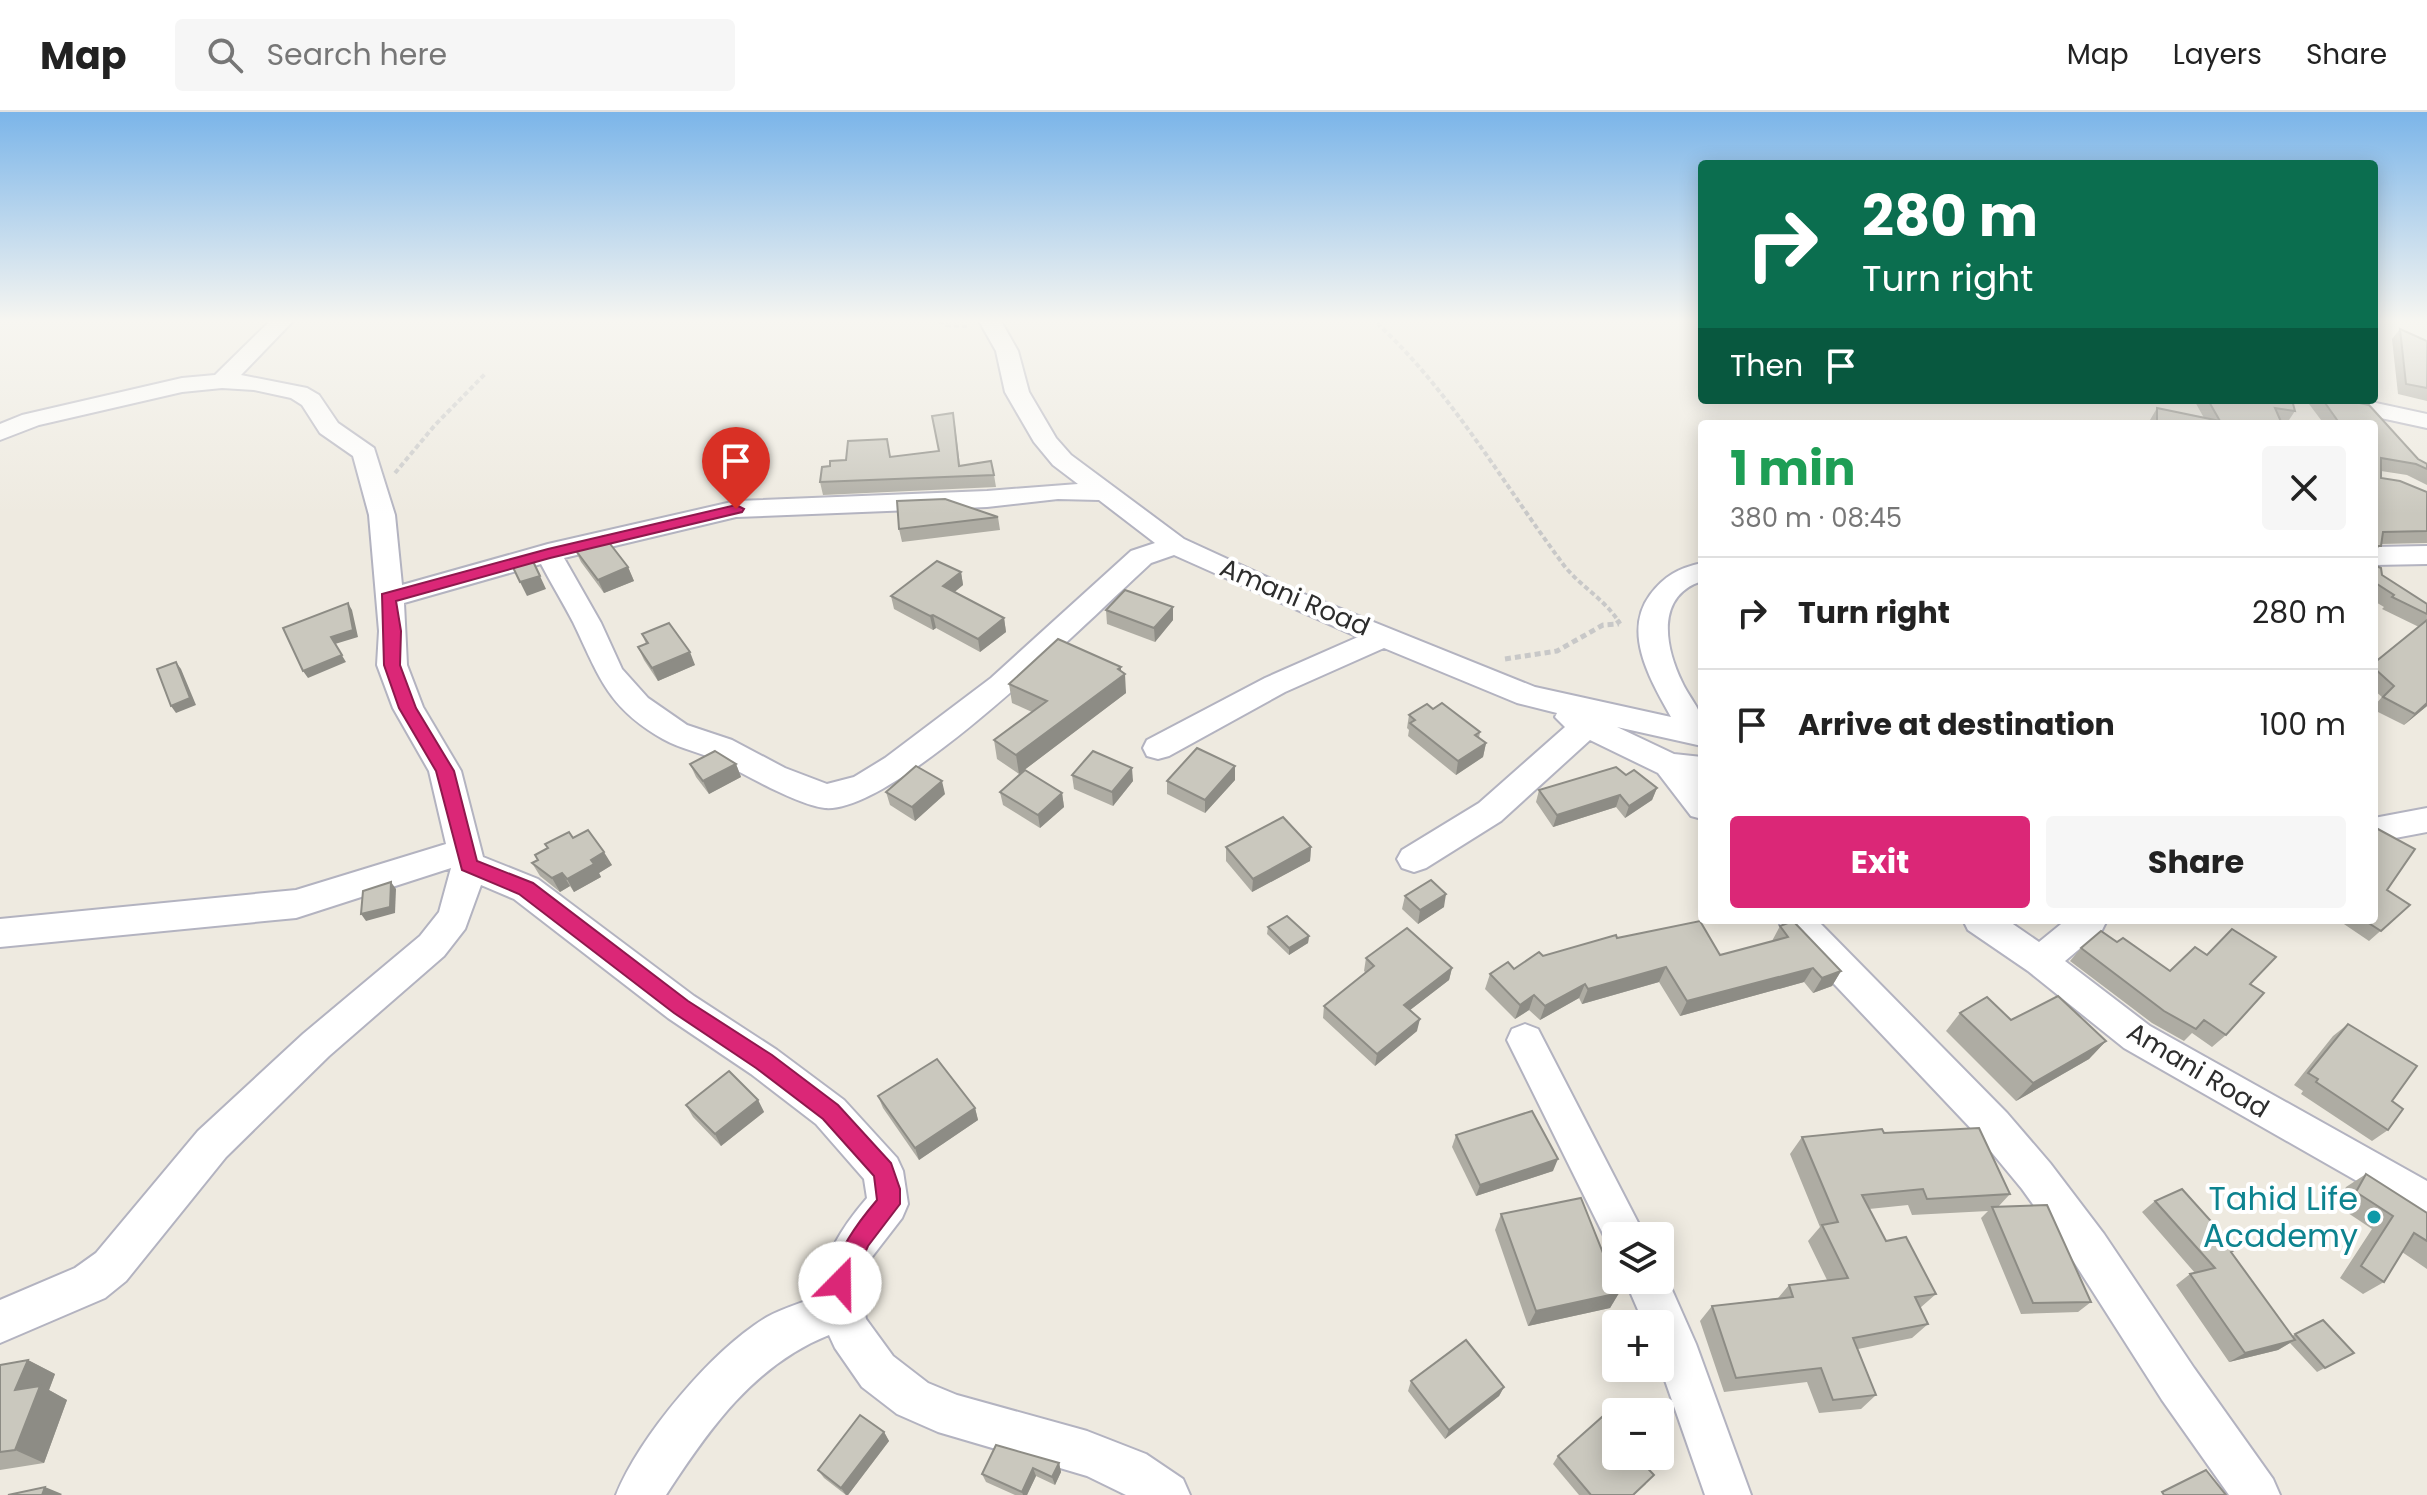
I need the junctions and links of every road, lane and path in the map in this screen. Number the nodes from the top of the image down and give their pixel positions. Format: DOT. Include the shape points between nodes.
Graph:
graph roads {
  1 [pos="179,386"];
  2 [pos="255,386"];
  3 [pos="474,386"];
  4 [pos="1015,386"];
  5 [pos="1433,386"];
  6 [pos="2348,404"];
  7 [pos="2427,421"];
  8 [pos="0,433"];
  9 [pos="377,490"];
  10 [pos="1105,493"];
  11 [pos="1175,545"];
  12 [pos="548,553"];
  13 [pos="2427,555"];
  14 [pos="2378,556"];
  15 [pos="1698,573"];
  16 [pos="388,598"];
  17 [pos="1653,611"];
  18 [pos="1620,624"];
  19 [pos="1386,636"];
  20 [pos="1501,659"];
  21 [pos="1528,696"];
  22 [pos="1586,726"];
  23 [pos="1698,733"];
  24 [pos="1158,748"];
  25 [pos="1669,765"];
  26 [pos="1698,769"];
  27 [pos="1698,802"];
  28 [pos="2427,820"];
  29 [pos="2378,829"];
  30 [pos="467,858"];
  31 [pos="1414,859"];
  32 [pos="1799,924"];
  33 [pos="1986,924"];
  34 [pos="2085,924"];
  35 [pos="0,933"];
  36 [pos="2040,961"];
  37 [pos="1525,1040"];
  38 [pos="2427,1202"];
  39 [pos="1618,1222"];
  40 [pos="1652,1294"];
  41 [pos="840,1309"];
  42 [pos="0,1322"];
  43 [pos="639,1495"];
  44 [pos="1167,1495"];
  45 [pos="1728,1495"];
  46 [pos="2257,1495"];
  1 -- 8 [label="street" via="31,420"];
  2 -- 9 [label="street" via="311,400 329,428 365,453"];
  3 -- 9 [label="path"];
  4 -- 10 [label="street, Amani Road" via="1046,442"];
  5 -- 18 [label="path" via="1562,564 1608,605"];
  6 -- 7 [label="street"];
  9 -- 16 [label="street"];
  10 -- 11 [label="street, Amani Road"];
  10 -- 12 [label="street" via="1058,491 974,500 736,509"];
  11 -- 12 [label="street" via="1141,557 1001,685 896,766 863,787 826,796 676,733 637,706 610,674"];
  11 -- 19 [label="street, Amani Road"];
  12 -- 16 [label="street"];
  13 -- 14 [label="street"];
  15 -- 17 [label="street" via="1674,584"];
  16 -- 30 [label="street" via="392,665 408,708 445,771"];
  17 -- 18 [label="path"];
  17 -- 23 [label="street" via="1656,654"];
  18 -- 20 [label="path" via="1603,625 1557,651"];
  19 -- 21 [label="street, Amani Road"];
  19 -- 24 [label="street" via="1275,685"];
  21 -- 22 [label="street"];
  21 -- 23 [label="street, Amani Road"];
  22 -- 25 [label="street"];
  22 -- 31 [label="street" via="1490,812"];
  25 -- 26 [label="street"];
  25 -- 27 [label="street"];
  28 -- 29 [label="street"];
  30 -- 35 [label="street" via="296,904"];
  30 -- 41 [label="street" via="526,889 681,1007 764,1062 830,1112 883,1171 888,1204 848,1258 840,1283"];
  30 -- 42 [label="street" via="463,894 453,919 432,946 316,1045 212,1144 111,1267 90,1283"];
  32 -- 46 [label="street" via="2036,1176"];
  33 -- 36 [label="street, Amani Road"];
  34 -- 36 [label="street"];
  36 -- 38 [label="street, Amani Road" via="2137,1037"];
  37 -- 39 [label="street"];
  40 -- 45 [label="street"];
  41 -- 43 [label="street" via="783,1332 741,1363 687,1423"];
  41 -- 44 [label="street" via="854,1340 892,1387 947,1415 1101,1458 1148,1479"];
}
